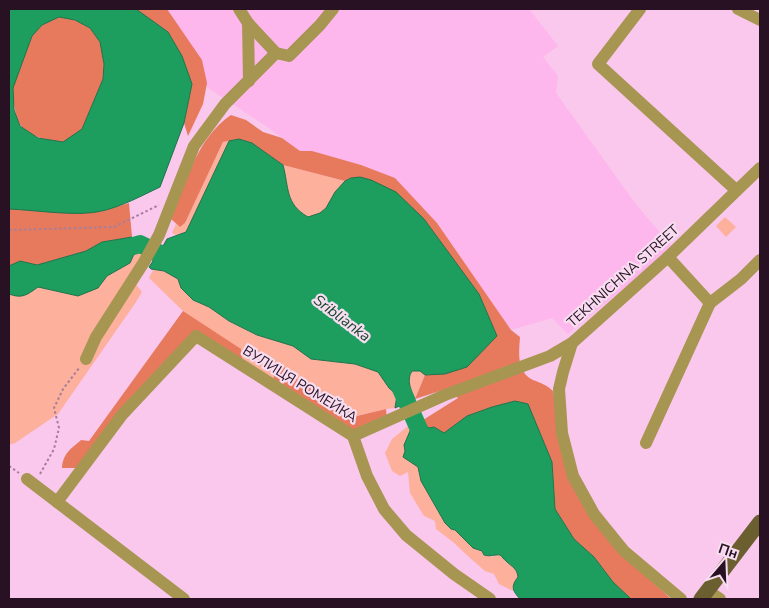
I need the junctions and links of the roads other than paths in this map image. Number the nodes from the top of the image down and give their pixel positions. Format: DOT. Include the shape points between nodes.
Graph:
graph roads {
  1 [pos="239,9"];
  2 [pos="333,9"];
  3 [pos="640,9"];
  4 [pos="738,9"];
  5 [pos="760,20"];
  6 [pos="248,23"];
  7 [pos="276,53"];
  8 [pos="249,80"];
  9 [pos="760,168"];
  10 [pos="736,190"];
  11 [pos="668,257"];
  12 [pos="760,260"];
  13 [pos="710,303"];
  14 [pos="572,343"];
  15 [pos="86,359"];
  16 [pos="353,436"];
  17 [pos="646,443"];
  18 [pos="31,482"];
  19 [pos="57,502"];
  20 [pos="760,522"];
  21 [pos="710,596"];
  22 [pos="184,599"];
  23 [pos="490,599"];
  24 [pos="681,599"];
  1 -- 6 [label="street"];
  2 -- 7 [label="street" via="289,56"];
  3 -- 10 [label="street" via="598,64"];
  4 -- 5 [label="street"];
  6 -- 7 [label="street"];
  6 -- 8 [label="street"];
  7 -- 8 [label="street"];
  8 -- 15 [label="street" via="225,104 194,146 159,235 96,337"];
  9 -- 10 [label="street, TEKHNICHNA STREET"];
  10 -- 11 [label="street, TEKHNICHNA STREET"];
  11 -- 13 [label="street"];
  11 -- 14 [label="street, TEKHNICHNA STREET"];
  12 -- 13 [label="street"];
  13 -- 17 [label="street"];
  14 -- 16 [label="street" via="550,356 445,395"];
  14 -- 24 [label="street, TEKHNICHNA STREET" via="559,389 562,432 573,476 594,514 624,551"];
  16 -- 19 [label="street, ВУЛИЦЯ РОМЕЙКА" via="196,336 122,415"];
  16 -- 23 [label="street, ВУЛИЦЯ РОМЕЙКА" via="367,476 384,509 406,535"];
  18 -- 19 [label="street"];
  19 -- 22 [label="street"];
  20 -- 21 [label="main road"];
}
